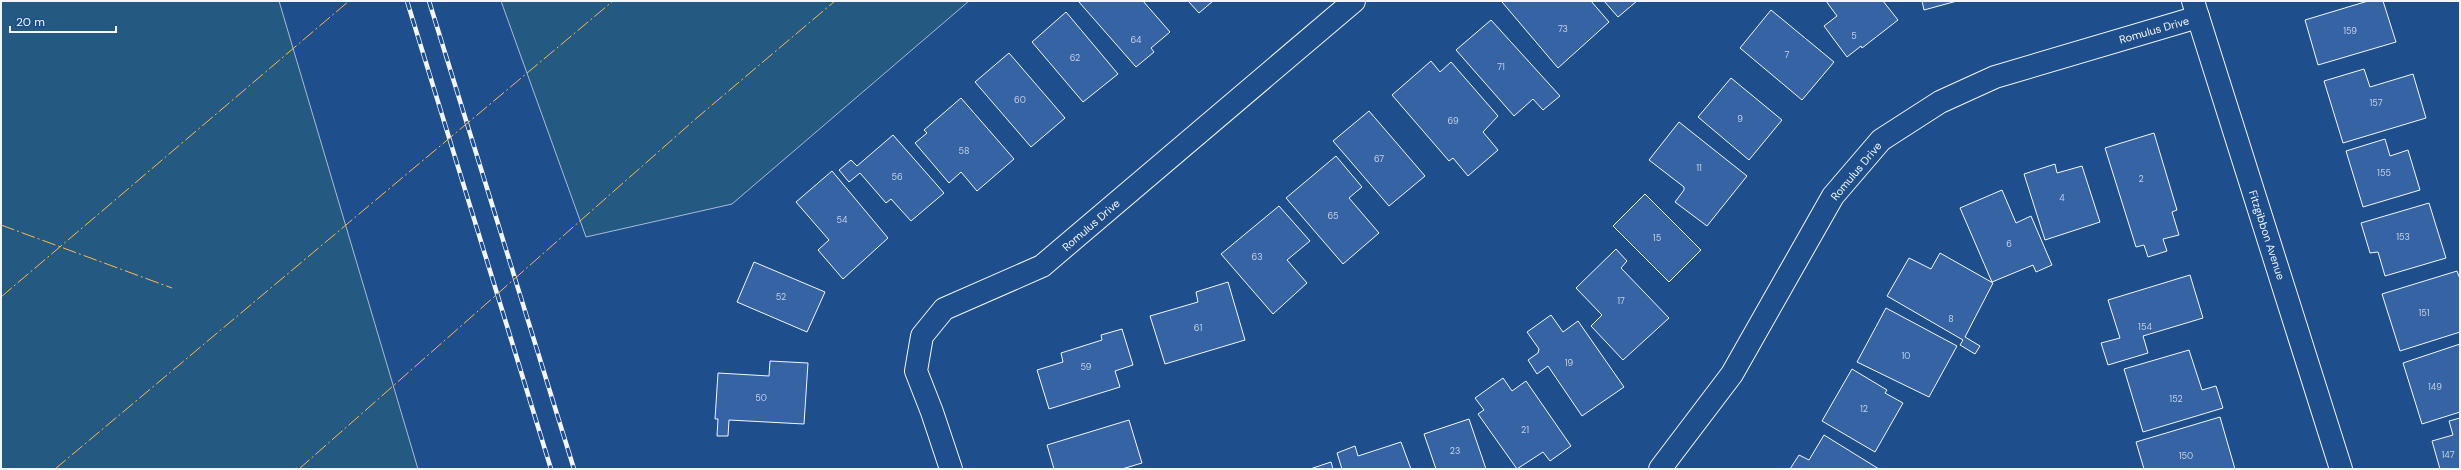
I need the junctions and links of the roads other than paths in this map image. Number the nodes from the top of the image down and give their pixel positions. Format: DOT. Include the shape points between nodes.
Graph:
graph roads {
  1 [pos="1354,1"];
  2 [pos="2196,9"];
  3 [pos="951,469"];
  4 [pos="1660,469"];
  5 [pos="2341,469"];
  1 -- 3 [label="street, Romulus Drive" via="1042,266 944,309 922,336 916,371"];
  2 -- 4 [label="street, Romulus Drive" via="1995,77 1940,102 1881,140 1833,196 1732,374"];
  2 -- 5 [label="street, Fitzgibbon Avenue"];
}
